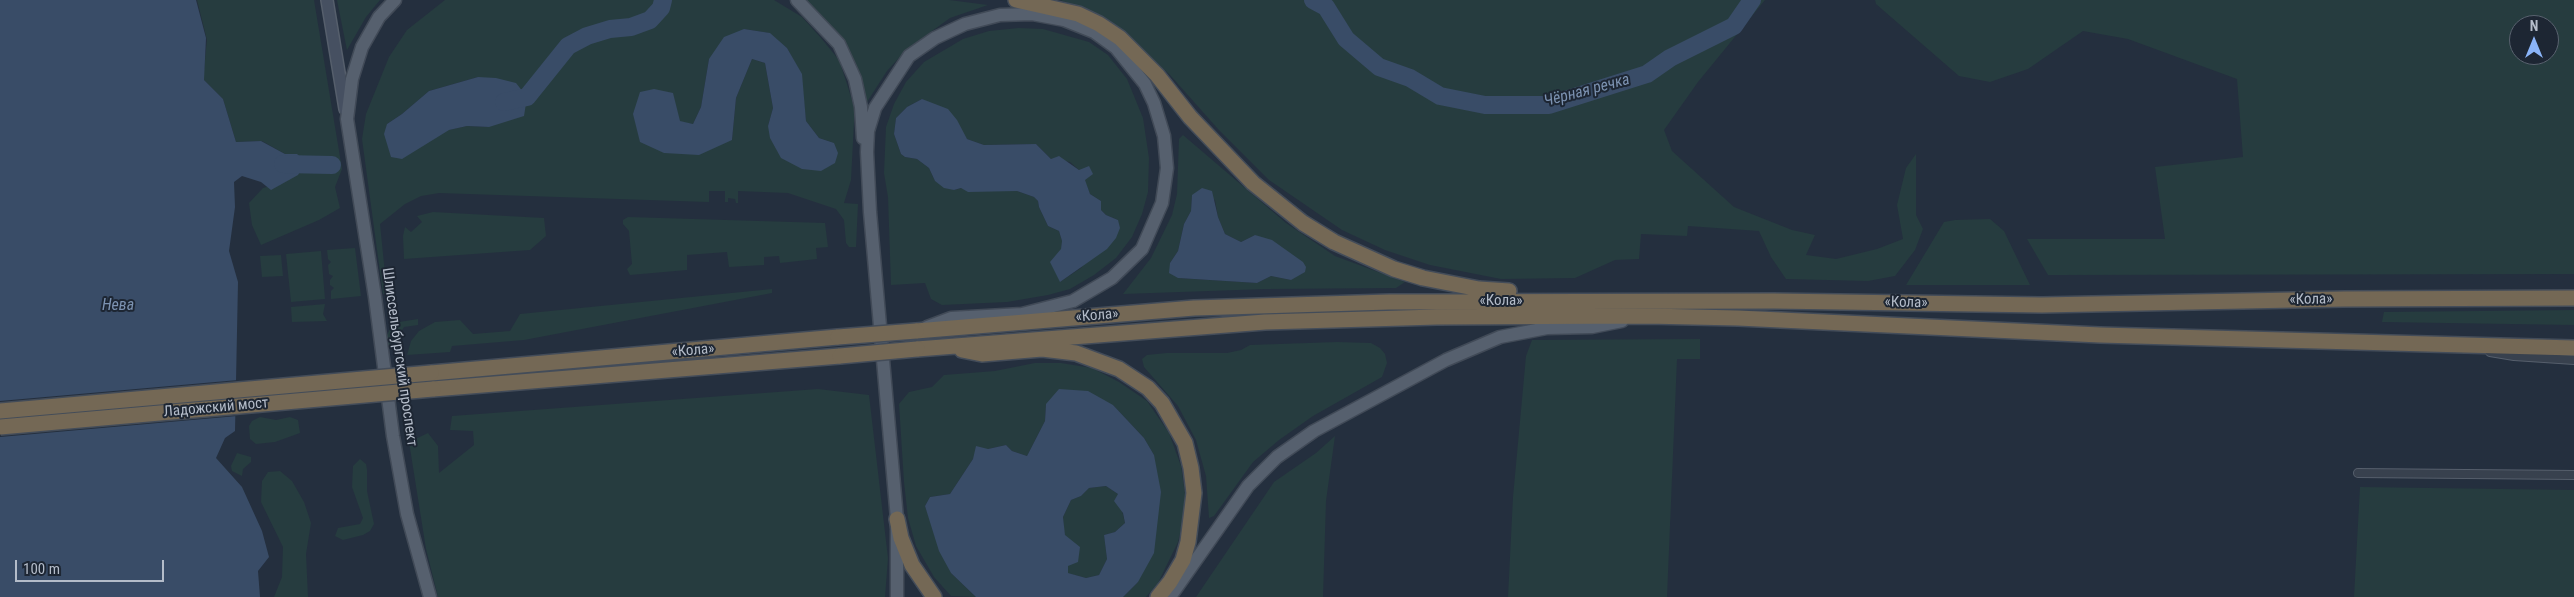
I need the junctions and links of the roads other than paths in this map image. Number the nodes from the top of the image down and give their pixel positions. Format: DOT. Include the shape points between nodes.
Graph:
graph roads {
  1 [pos="327,0"];
  2 [pos="395,0"];
  3 [pos="797,0"];
  4 [pos="1016,0"];
  5 [pos="347,119"];
  6 [pos="870,212"];
  7 [pos="2574,298"];
  8 [pos="1608,301"];
  9 [pos="1647,316"];
  10 [pos="916,331"];
  11 [pos="938,346"];
  12 [pos="2456,346"];
  13 [pos="2574,348"];
  14 [pos="2574,360"];
  15 [pos="431,373"];
  16 [pos="433,389"];
  17 [pos="0,411"];
  18 [pos="0,427"];
  19 [pos="2358,473"];
  20 [pos="2574,475"];
  21 [pos="897,519"];
  22 [pos="430,597"];
  23 [pos="897,597"];
  24 [pos="934,597"];
  25 [pos="1158,597"];
  26 [pos="1170,597"];
  1 -- 5 [label="main road"];
  2 -- 5 [label="main road, Шлиссельбургский проспект" via="380,17 362,48 352,79"];
  3 -- 6 [label="main road" via="839,44 855,79 861,107"];
  4 -- 8 [label="highway" via="1078,14 1120,38 1253,183 1334,242 1394,269 1449,284"];
  5 -- 22 [label="main road, Шлиссельбургский проспект" via="407,514"];
  6 -- 10 [label="main road" via="868,131 875,108 909,56 935,38 965,24 1000,15 1032,14 1094,32 1116,48 1136,72 1154,103 1166,145 1166,185 1156,221 1142,249 1128,264 1098,288 1057,306 1022,314 951,318"];
  6 -- 21 [label="main road"];
  7 -- 8 [label="highway, «Кола»" via="2042,305"];
  8 -- 10 [label="highway, «Кола»" via="1265,305"];
  9 -- 11 [label="highway, «Кола»" via="1265,322"];
  9 -- 12 [label="highway, «Кола»"];
  9 -- 26 [label="main road" via="1592,327 1547,328 1500,337 1446,360 1314,431 1277,457 1248,486"];
  10 -- 15 [label="highway, «Кола», bridge"];
  11 -- 16 [label="highway, «Кола», bridge"];
  11 -- 25 [label="highway" via="982,354 1028,349 1076,353 1119,369 1148,388 1162,403 1184,443 1194,494 1188,542 1182,560"];
  12 -- 13 [label="highway, «Кола»"];
  12 -- 14 [label="street" via="2514,356"];
  15 -- 17 [label="highway, Ладожский мост, bridge"];
  16 -- 18 [label="highway, Ладожский мост, bridge"];
  19 -- 20 [label="street"];
  21 -- 23 [label="main road"];
  21 -- 24 [label="highway" via="912,565"];
}
